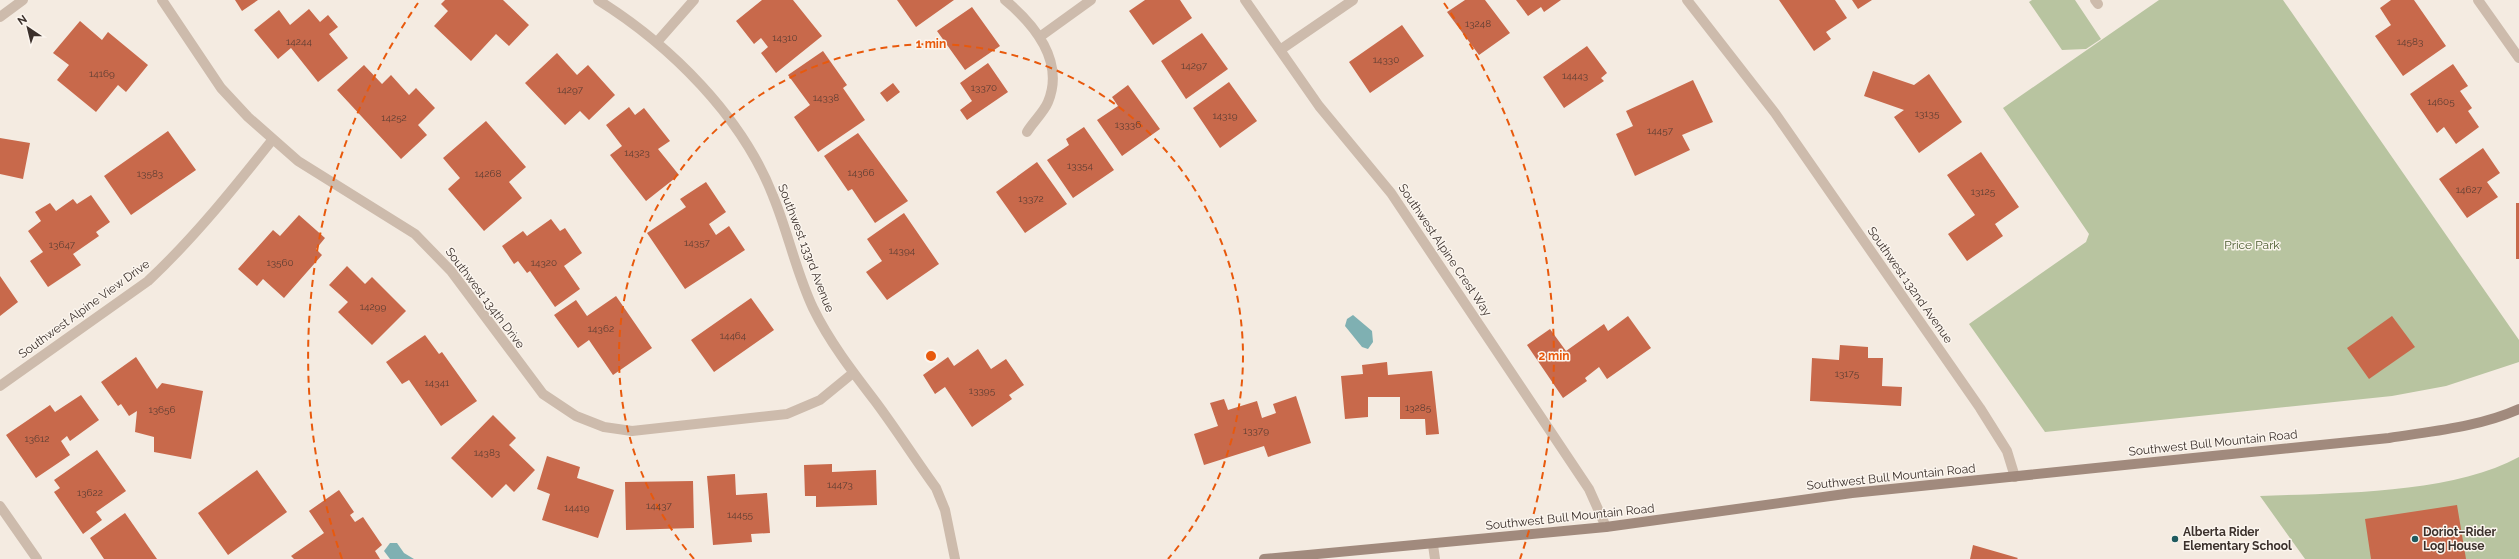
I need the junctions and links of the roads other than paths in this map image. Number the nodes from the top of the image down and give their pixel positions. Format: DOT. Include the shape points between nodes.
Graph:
graph roads {
  1 [pos="23,0"];
  2 [pos="162,0"];
  3 [pos="598,0"];
  4 [pos="694,0"];
  5 [pos="1005,0"];
  6 [pos="1091,0"];
  7 [pos="1245,0"];
  8 [pos="1354,0"];
  9 [pos="1687,0"];
  10 [pos="2478,0"];
  11 [pos="0,17"];
  12 [pos="1041,36"];
  13 [pos="657,42"];
  14 [pos="1280,50"];
  15 [pos="2519,58"];
  16 [pos="1027,132"];
  17 [pos="273,139"];
  18 [pos="853,373"];
  19 [pos="0,386"];
  20 [pos="2519,410"];
  21 [pos="2015,477"];
  22 [pos="0,506"];
  23 [pos="1606,527"];
  24 [pos="1433,545"];
  25 [pos="37,559"];
  26 [pos="955,559"];
  27 [pos="1264,559"];
  28 [pos="1435,559"];
  1 -- 11 [label="street"];
  2 -- 17 [label="street, Southwest 134th Drive" via="221,88"];
  3 -- 13 [label="street, Southwest 133rd Avenue"];
  4 -- 13 [label="street"];
  5 -- 12 [label="street" via="1025,16"];
  6 -- 12 [label="street"];
  7 -- 14 [label="street, Southwest Alpine Crest Way"];
  8 -- 14 [label="street"];
  9 -- 21 [label="street, Southwest 132nd Avenue" via="1775,113 2003,444"];
  10 -- 15 [label="street"];
  12 -- 16 [label="street" via="1051,62 1054,85 1048,103"];
  13 -- 18 [label="street, Southwest 133rd Avenue" via="714,101 760,167 773,195 812,307"];
  14 -- 23 [label="street, Southwest Alpine Crest Way" via="1319,106 1396,199 1589,489"];
  17 -- 18 [label="street, Southwest 134th Drive" via="298,160 415,234 451,271 542,394 576,416 604,427 632,431 787,414 820,400"];
  17 -- 19 [label="street, Southwest Alpine View Drive" via="153,276"];
  18 -- 26 [label="street, Southwest 133rd Avenue" via="936,488 945,510"];
  20 -- 21 [label="main road, Southwest Bull Mountain Road" via="2505,416 2447,429 2389,438"];
  21 -- 23 [label="main road, Southwest Bull Mountain Road" via="1852,493"];
  22 -- 25 [label="street"];
  23 -- 24 [label="main road, Southwest Bull Mountain Road"];
  24 -- 27 [label="main road, Southwest Bull Mountain Road"];
  24 -- 28 [label="street"];
}
